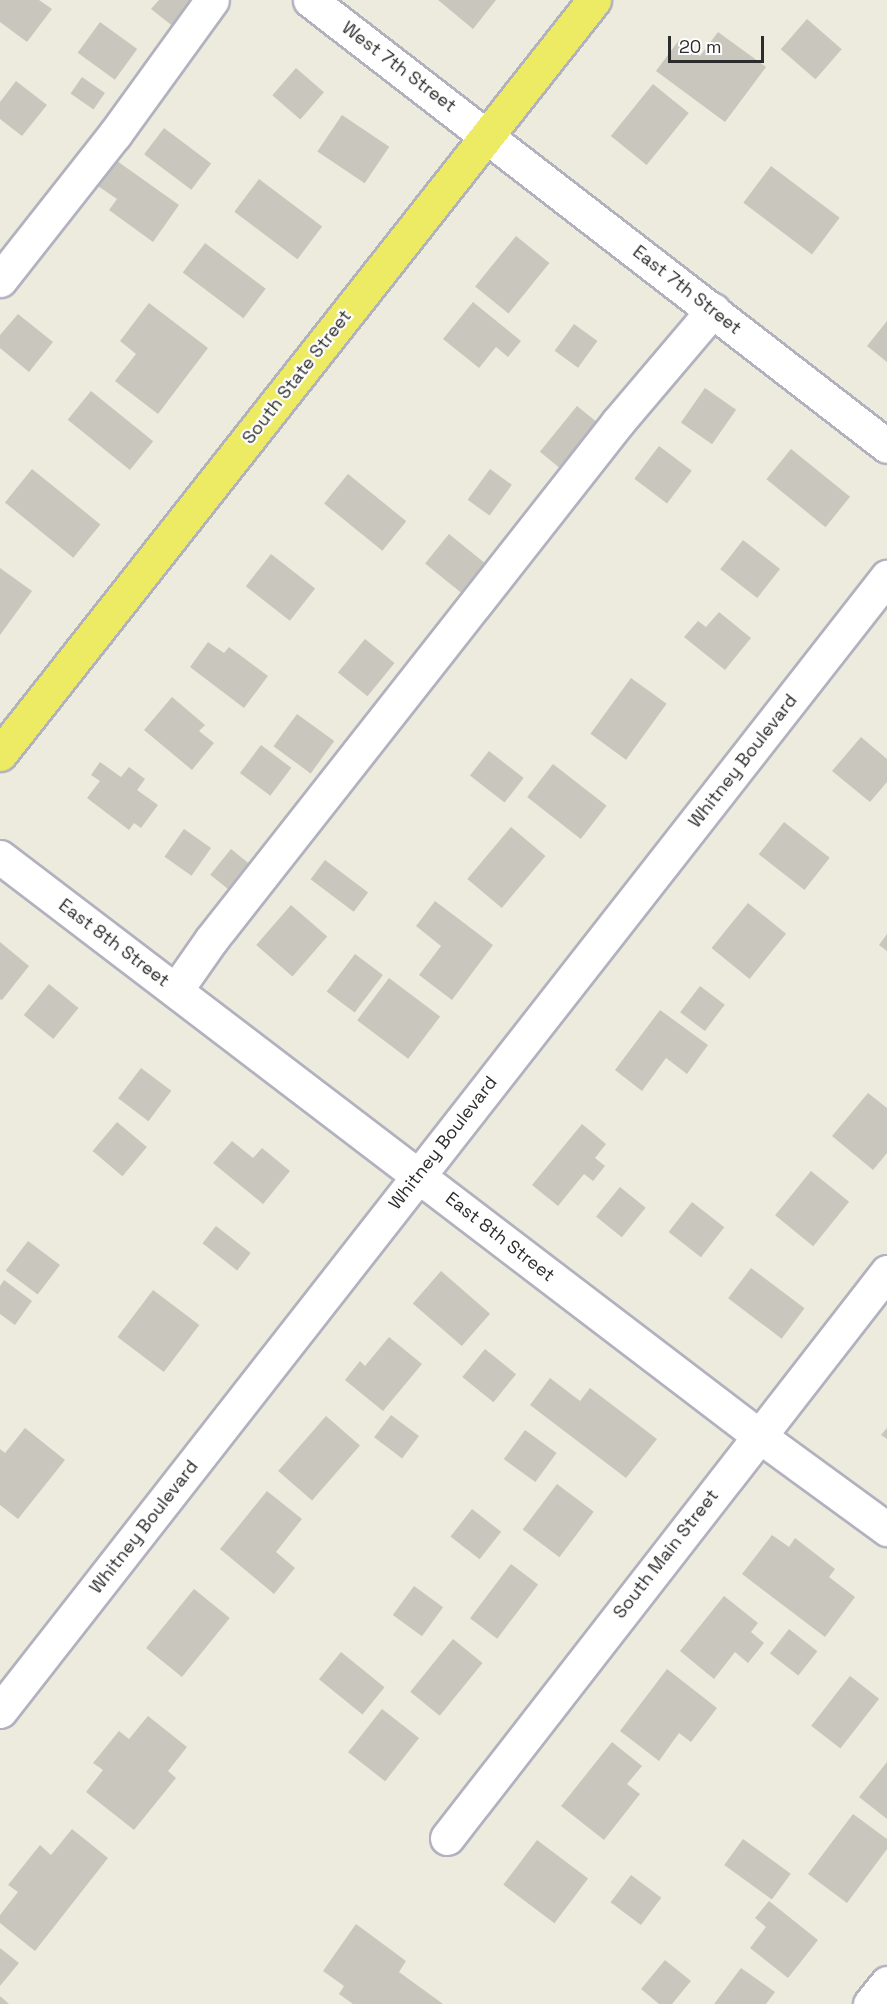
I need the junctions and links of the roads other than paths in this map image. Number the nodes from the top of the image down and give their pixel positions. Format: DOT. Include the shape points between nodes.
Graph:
graph roads {
  1 [pos="212,0"];
  2 [pos="310,0"];
  3 [pos="594,0"];
  4 [pos="488,135"];
  5 [pos="0,280"];
  6 [pos="713,310"];
  7 [pos="887,446"];
  8 [pos="887,577"];
  9 [pos="0,754"];
  10 [pos="0,857"];
  11 [pos="176,990"];
  12 [pos="419,1174"];
  13 [pos="887,1272"];
  14 [pos="758,1435"];
  15 [pos="887,1529"];
  16 [pos="0,1711"];
  17 [pos="447,1838"];
  18 [pos="887,1983"];
  19 [pos="870,2004"];
  1 -- 5 [label="street" via="115,135"];
  2 -- 4 [label="street, West 7th Street"];
  3 -- 4 [label="main road, South State Street"];
  4 -- 6 [label="street, East 7th Street"];
  4 -- 9 [label="main road, South State Street"];
  6 -- 7 [label="street, East 7th Street"];
  6 -- 11 [label="street" via="610,431 211,940"];
  8 -- 12 [label="street, Whitney Boulevard"];
  10 -- 11 [label="street, East 8th Street"];
  11 -- 12 [label="street, East 8th Street"];
  12 -- 14 [label="street, East 8th Street"];
  12 -- 16 [label="street, Whitney Boulevard"];
  13 -- 14 [label="street, South Main Street"];
  14 -- 15 [label="street, East 8th Street"];
  14 -- 17 [label="street, South Main Street"];
  18 -- 19 [label="street"];
}
